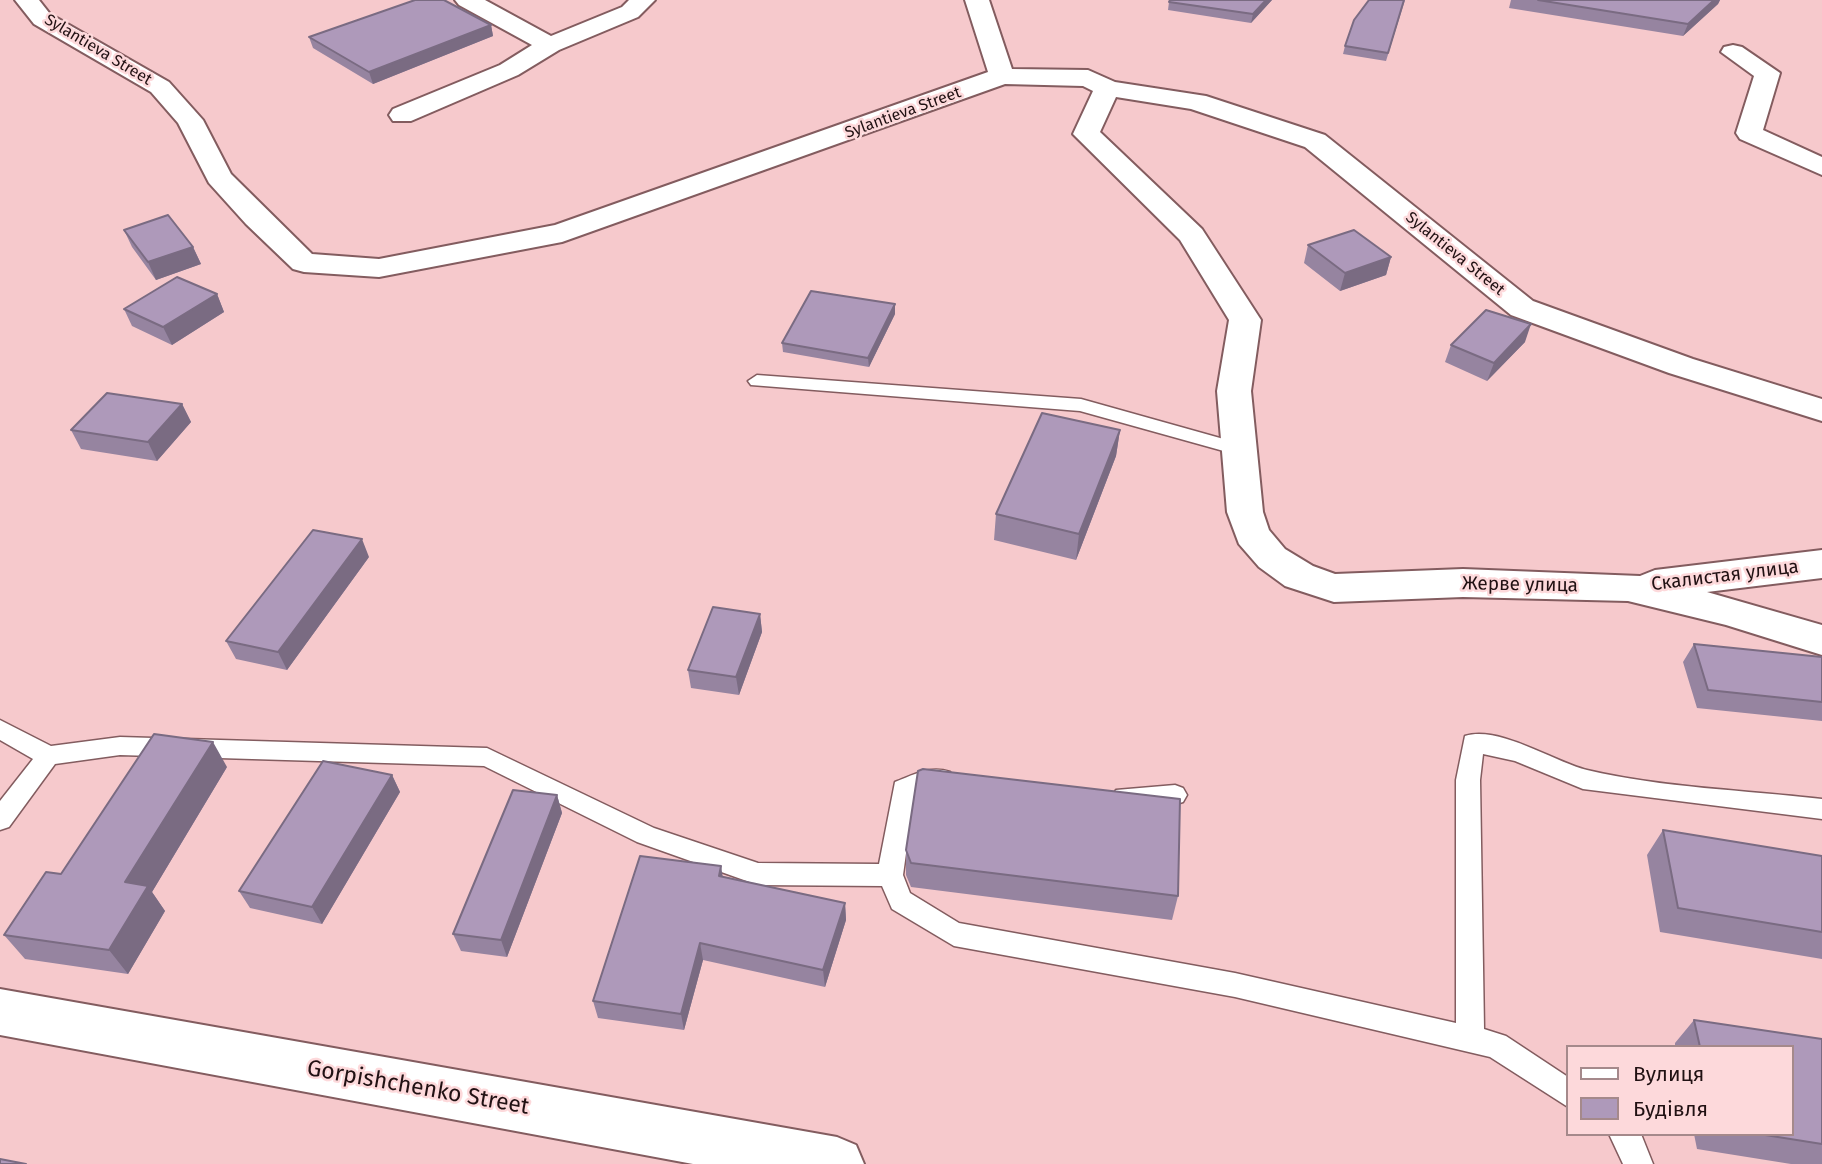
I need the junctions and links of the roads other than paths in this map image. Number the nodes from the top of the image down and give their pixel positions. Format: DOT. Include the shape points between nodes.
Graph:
graph roads {
  1 [pos="27,0"];
  2 [pos="467,0"];
  3 [pos="643,0"];
  4 [pos="977,0"];
  5 [pos="550,45"];
  6 [pos="1733,52"];
  7 [pos="1002,76"];
  8 [pos="1108,89"];
  9 [pos="402,115"];
  10 [pos="1822,167"];
  11 [pos="757,381"];
  12 [pos="1822,410"];
  13 [pos="1238,449"];
  14 [pos="1822,564"];
  15 [pos="1628,587"];
  16 [pos="1822,640"];
  17 [pos="0,729"];
  18 [pos="48,756"];
  19 [pos="972,782"];
  20 [pos="1175,795"];
  21 [pos="1102,796"];
  22 [pos="1822,809"];
  23 [pos="0,820"];
  24 [pos="890,876"];
  25 [pos="0,1012"];
  26 [pos="1470,1039"];
  27 [pos="1566,1092"];
  28 [pos="1625,1136"];
  29 [pos="837,1164"];
  30 [pos="1638,1164"];
  1 -- 7 [label="street, Sylantieva Street" via="42,19 160,87 190,120 219,177 304,262 379,268 562,233"];
  2 -- 5 [label="street"];
  3 -- 5 [label="street" via="630,12"];
  4 -- 7 [label="street"];
  5 -- 9 [label="street" via="509,70"];
  6 -- 10 [label="street" via="1767,73 1749,133"];
  7 -- 8 [label="street, Sylantieva Street" via="1088,78"];
  8 -- 12 [label="street, Sylantieva Street" via="1197,102 1315,141 1522,308 1681,366"];
  8 -- 13 [label="street, Жерве улица" via="1086,134 1192,235 1245,320 1234,391"];
  11 -- 13 [label="lane" via="1080,405"];
  13 -- 15 [label="street, Жерве улица" via="1252,536 1272,558 1299,576 1334,588 1463,583"];
  14 -- 15 [label="street, Скалистая улица"];
  15 -- 16 [label="street, Жерве улица"];
  17 -- 18 [label="lane"];
  18 -- 23 [label="lane"];
  18 -- 24 [label="lane" via="120,746 487,757 646,835 758,874"];
  19 -- 24 [label="lane" via="933,778 903,789"];
  20 -- 21 [label="lane"];
  22 -- 26 [label="lane" via="1583,779 1518,752 1473,743 1468,780"];
  24 -- 26 [label="lane" via="901,901 954,934 1235,985"];
  25 -- 29 [label="street, Gorpishchenko Street"];
  26 -- 27 [label="lane" via="1496,1045"];
  28 -- 30 [label="lane"];
}
